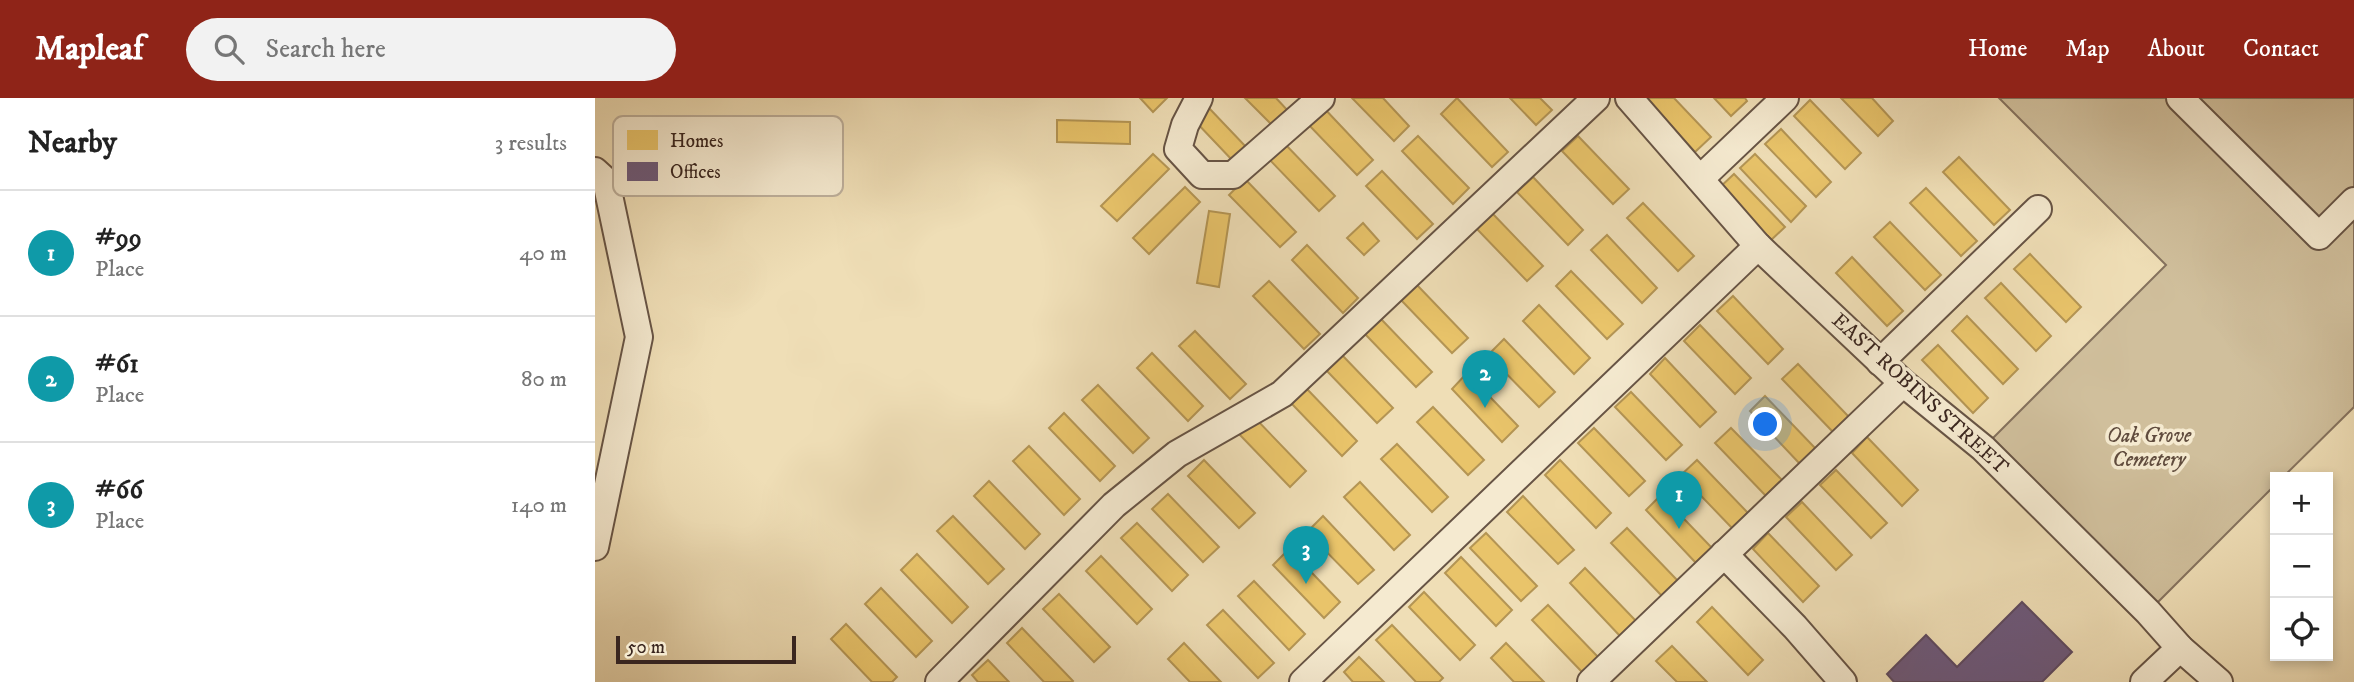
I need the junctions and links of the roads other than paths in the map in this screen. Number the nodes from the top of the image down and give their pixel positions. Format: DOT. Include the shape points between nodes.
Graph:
graph roads {
  1 [pos="1199,98"];
  2 [pos="1321,98"];
  3 [pos="1596,98"];
  4 [pos="1629,98"];
  5 [pos="1785,98"];
  6 [pos="2180,98"];
  7 [pos="1700,179"];
  8 [pos="599,181"];
  9 [pos="2354,201"];
  10 [pos="2038,209"];
  11 [pos="1758,246"];
  12 [pos="1880,362"];
  13 [pos="1903,383"];
  14 [pos="596,534"];
  15 [pos="1724,554"];
  16 [pos="2180,648"];
  17 [pos="939,682"];
  18 [pos="1303,682"];
  19 [pos="1591,682"];
  20 [pos="1843,682"];
  21 [pos="2144,682"];
  22 [pos="2220,682"];
  1 -- 2 [label="street" via="1178,149 1202,175 1233,174"];
  3 -- 17 [label="street" via="1282,394 1177,454 1114,505"];
  4 -- 7 [label="street, EAST ROBINS STREET"];
  5 -- 7 [label="street"];
  6 -- 9 [label="street" via="2319,236"];
  7 -- 11 [label="street, EAST ROBINS STREET"];
  8 -- 14 [label="street" via="639,338"];
  10 -- 12 [label="street"];
  11 -- 12 [label="street, EAST ROBINS STREET"];
  11 -- 18 [label="street"];
  12 -- 13 [label="street, EAST ROBINS STREET"];
  13 -- 15 [label="street"];
  13 -- 16 [label="street, EAST ROBINS STREET" via="1983,448"];
  15 -- 19 [label="street"];
  15 -- 20 [label="street"];
  16 -- 21 [label="street"];
  16 -- 22 [label="street, EAST ROBINS STREET"];
}
